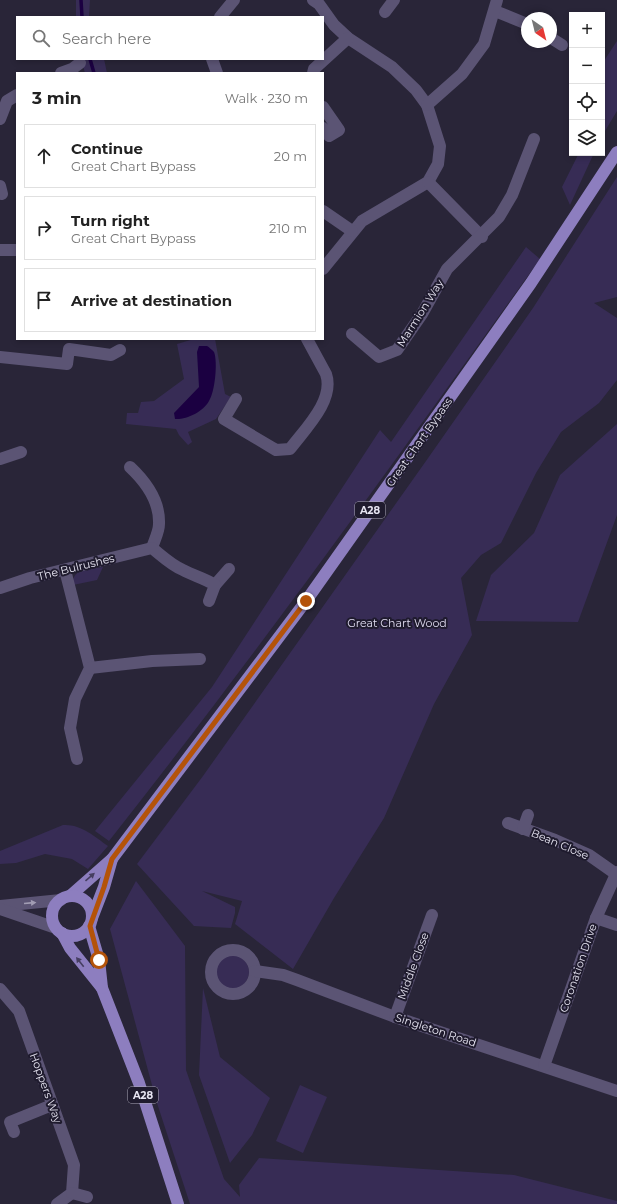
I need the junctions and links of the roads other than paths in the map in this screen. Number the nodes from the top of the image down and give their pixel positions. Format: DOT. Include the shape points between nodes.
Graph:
graph roads {
  1 [pos="234,0"];
  2 [pos="313,0"];
  3 [pos="394,0"];
  4 [pos="496,6"];
  5 [pos="385,12"];
  6 [pos="221,16"];
  7 [pos="521,21"];
  8 [pos="348,38"];
  9 [pos="557,42"];
  10 [pos="562,45"];
  11 [pos="212,60"];
  12 [pos="324,60"];
  13 [pos="324,60"];
  14 [pos="80,63"];
  15 [pos="63,72"];
  16 [pos="217,72"];
  17 [pos="313,72"];
  18 [pos="16,96"];
  19 [pos="427,105"];
  20 [pos="324,108"];
  21 [pos="0,119"];
  22 [pos="324,129"];
  23 [pos="534,139"];
  24 [pos="617,152"];
  25 [pos="428,182"];
  26 [pos="324,212"];
  27 [pos="352,231"];
  28 [pos="482,237"];
  29 [pos="0,250"];
  30 [pos="16,250"];
  31 [pos="324,268"];
  32 [pos="352,334"];
  33 [pos="308,340"];
  34 [pos="120,350"];
  35 [pos="0,357"];
  36 [pos="236,398"];
  37 [pos="21,452"];
  38 [pos="1,456"];
  39 [pos="130,467"];
  40 [pos="152,548"];
  41 [pos="229,569"];
  42 [pos="65,570"];
  43 [pos="215,585"];
  44 [pos="0,588"];
  45 [pos="209,601"];
  46 [pos="200,659"];
  47 [pos="90,668"];
  48 [pos="77,759"];
  49 [pos="528,816"];
  50 [pos="508,823"];
  51 [pos="523,829"];
  52 [pos="112,859"];
  53 [pos="616,873"];
  54 [pos="65,898"];
  55 [pos="0,906"];
  56 [pos="0,909"];
  57 [pos="432,914"];
  58 [pos="596,918"];
  59 [pos="91,922"];
  60 [pos="617,925"];
  61 [pos="59,931"];
  62 [pos="255,971"];
  63 [pos="102,988"];
  64 [pos="0,989"];
  65 [pos="395,1017"];
  66 [pos="544,1066"];
  67 [pos="617,1091"];
  68 [pos="52,1105"];
  69 [pos="14,1132"];
  70 [pos="72,1193"];
  71 [pos="87,1197"];
  72 [pos="57,1204"];
  73 [pos="178,1204"];
  1 -- 6 [label="street"];
  2 -- 8 [label="street"];
  3 -- 5 [label="street"];
  4 -- 7 [label="street"];
  4 -- 19 [label="street" via="484,44 462,74"];
  8 -- 12 [label="street"];
  8 -- 19 [label="street" via="392,67 416,90"];
  9 -- 10 [label="street"];
  11 -- 16 [label="street"];
  13 -- 17 [label="street"];
  14 -- 15 [label="street"];
  18 -- 21 [label="street" via="7,101"];
  19 -- 25 [label="street" via="440,146 438,164"];
  20 -- 22 [label="street" via="339,130 329,136"];
  23 -- 28 [label="street, Marmion Way" via="512,196 499,218"];
  24 -- 52 [label="main road, Great Chart Bypass / A28" via="531,283 306,601"];
  25 -- 27 [label="street" via="362,221"];
  25 -- 28 [label="street"];
  26 -- 27 [label="street"];
  27 -- 31 [label="street"];
  28 -- 32 [label="street, Marmion Way" via="447,269 422,314 397,350 379,357"];
  29 -- 30 [label="street"];
  33 -- 36 [label="street" via="326,374 328,393 320,409 290,450 276,450 224,419"];
  34 -- 35 [label="street" via="111,355 69,349 67,364"];
  37 -- 38 [label="street"];
  39 -- 40 [label="street" via="152,494 158,509 159,525"];
  40 -- 42 [label="street, The Bulrushes"];
  40 -- 43 [label="street" via="172,564"];
  41 -- 43 [label="street"];
  42 -- 44 [label="street, The Bulrushes"];
  42 -- 47 [label="street"];
  43 -- 45 [label="street"];
  46 -- 47 [label="street"];
  47 -- 48 [label="street" via="75,699 70,728"];
  49 -- 51 [label="street, Bean Close"];
  50 -- 51 [label="street, Bean Close"];
  51 -- 53 [label="street, Bean Close" via="589,855"];
  54 -- 52 [label="main road, Great Chart Bypass / A28, one-way"];
  52 -- 59 [label="main road, Great Chart Bypass / A28"];
  53 -- 58 [label="street, Coronation Drive"];
  55 -- 54 [label="street, one-way"];
  54 -- 59 [label="main road" via="75,896 86,902 92,912"];
  54 -- 61 [label="main road" via="56,904 52,916"];
  56 -- 61 [label="street"];
  57 -- 65 [label="street, Middle Close"];
  58 -- 60 [label="street"];
  58 -- 66 [label="street, Coronation Drive"];
  59 -- 61 [label="main road" via="86,931 74,936"];
  59 -- 63 [label="main road, A28"];
  63 -- 61 [label="main road, A28, one-way"];
  62 -- 65 [label="street, Singleton Road" via="283,975"];
  63 -- 73 [label="main road, A28" via="139,1083"];
  64 -- 68 [label="street, Hoppers Way" via="19,1011"];
  65 -- 66 [label="street, Singleton Road"];
  66 -- 67 [label="street, Singleton Road"];
  68 -- 69 [label="street" via="10,1122"];
  68 -- 70 [label="street, Hoppers Way" via="74,1165"];
  70 -- 71 [label="street"];
  70 -- 72 [label="street"];
}
